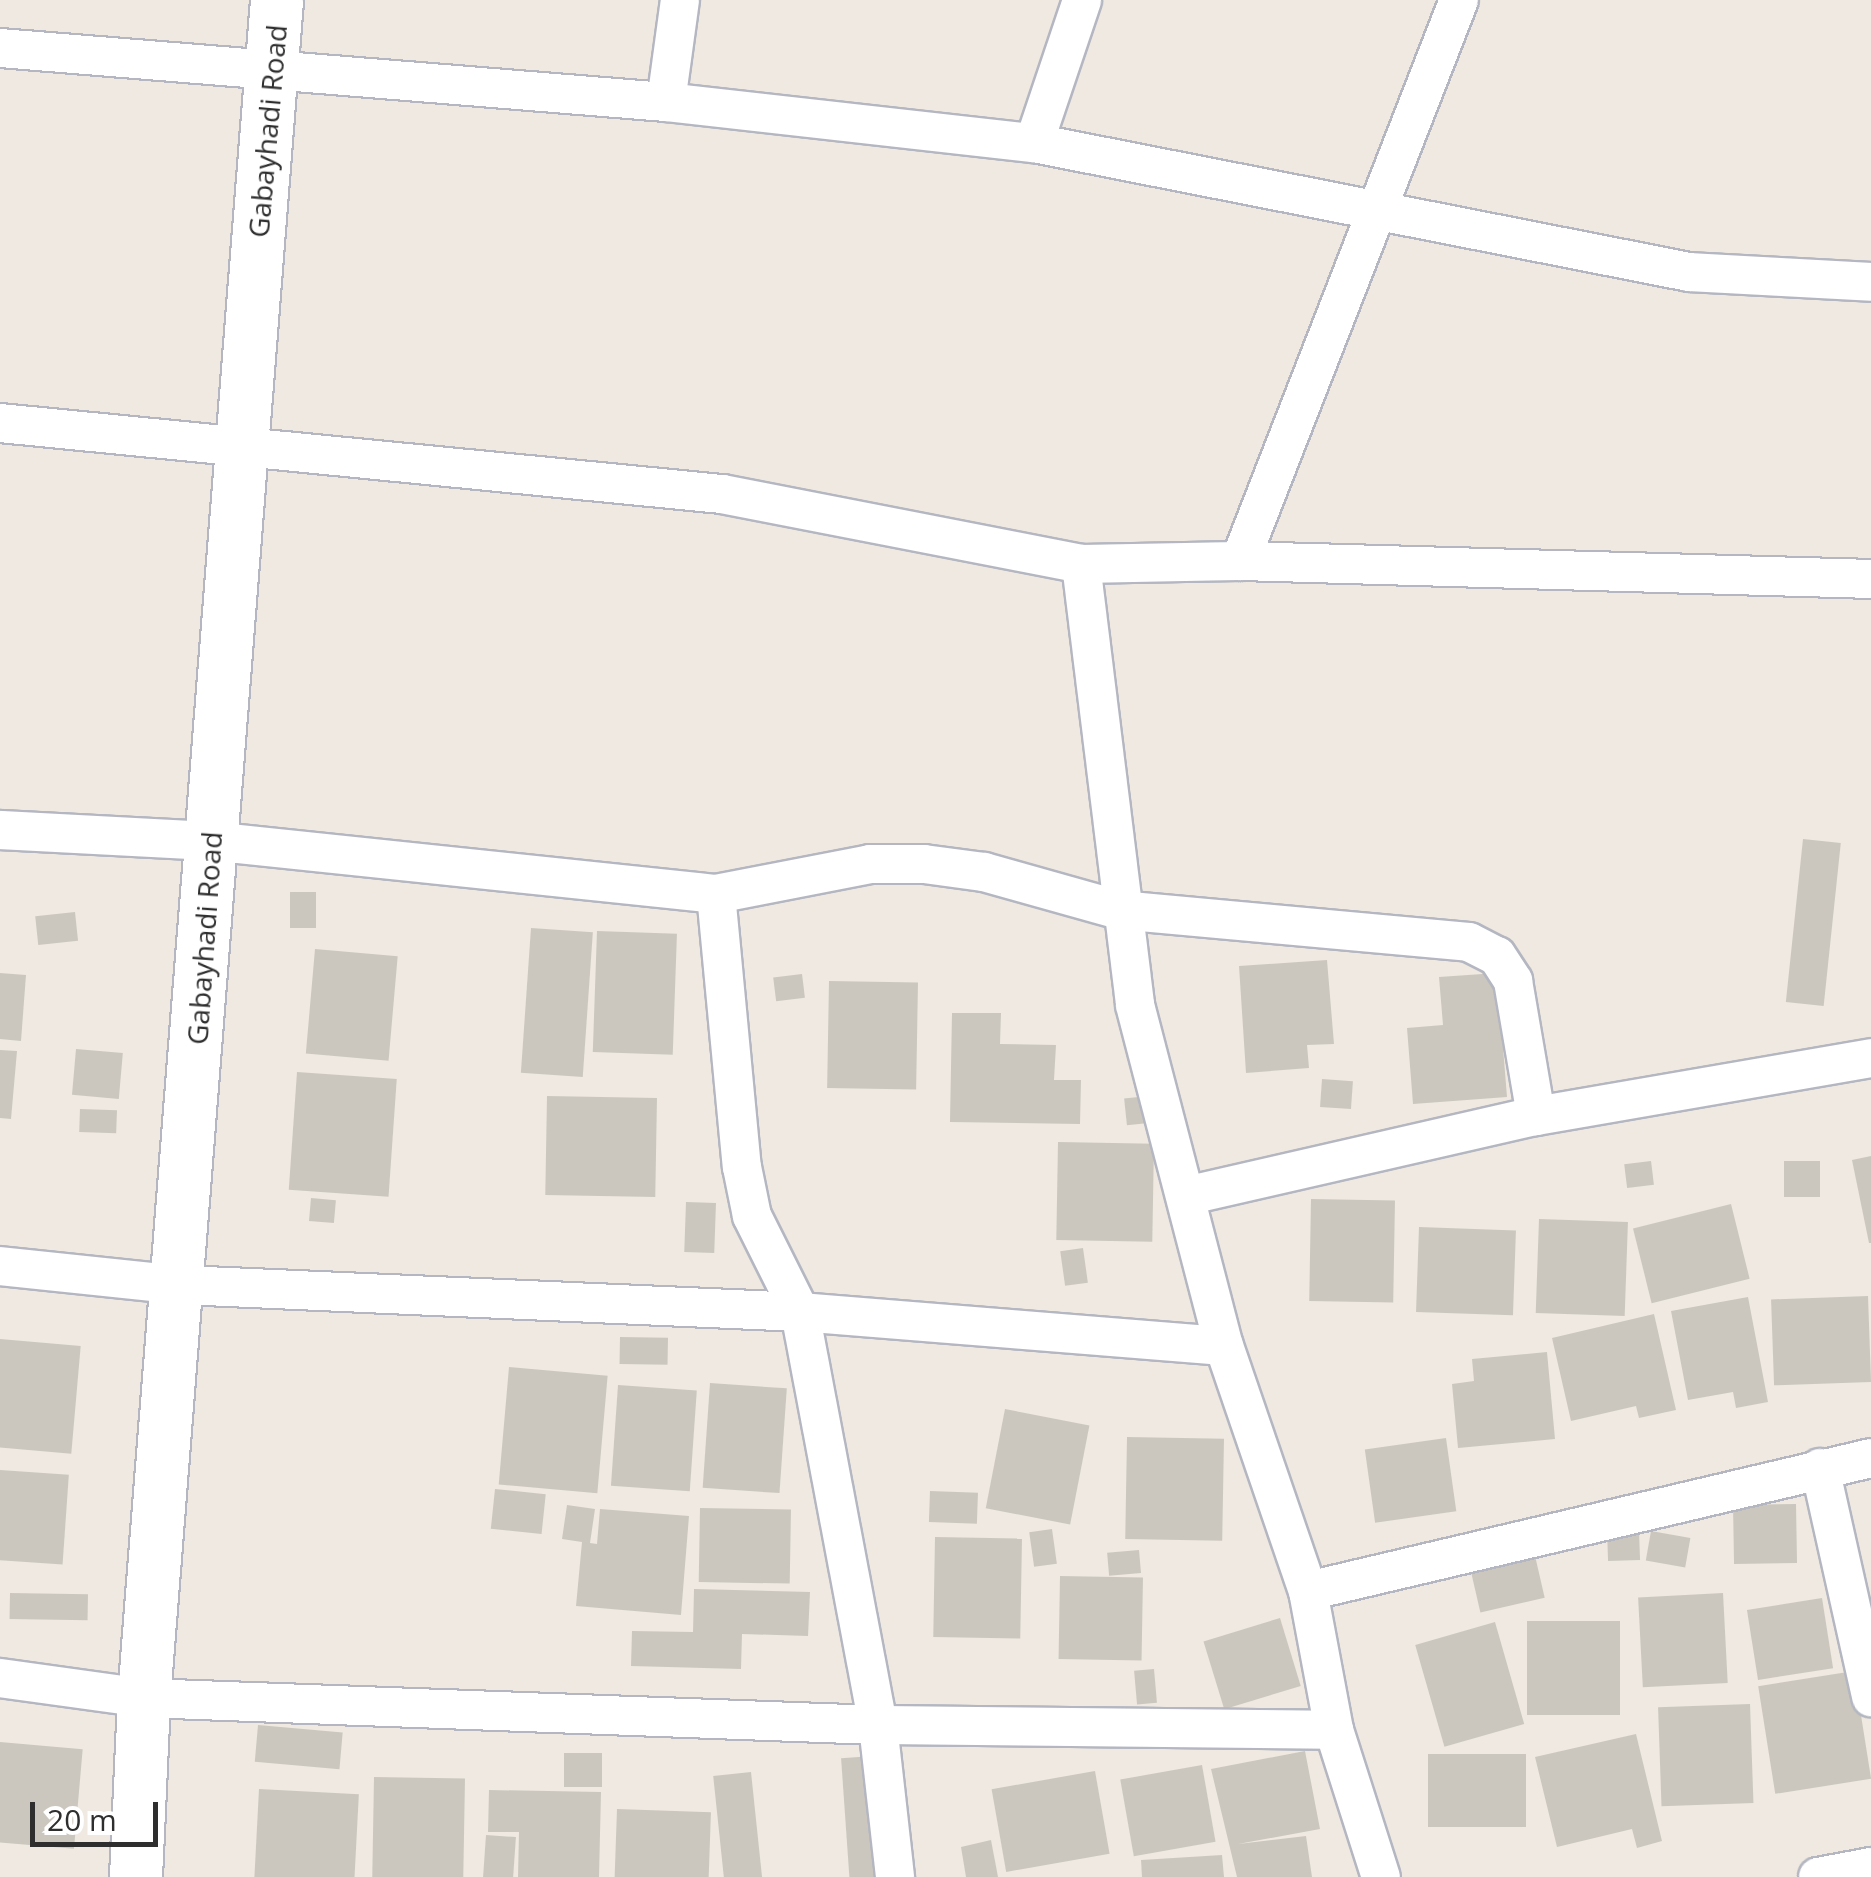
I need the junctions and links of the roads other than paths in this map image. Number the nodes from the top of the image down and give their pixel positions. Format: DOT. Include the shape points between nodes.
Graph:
graph roads {
  1 [pos="278,0"];
  2 [pos="680,0"];
  3 [pos="1082,0"];
  4 [pos="1459,0"];
  5 [pos="0,48"];
  6 [pos="273,67"];
  7 [pos="666,102"];
  8 [pos="1034,142"];
  9 [pos="1380,212"];
  10 [pos="1871,282"];
  11 [pos="0,423"];
  12 [pos="239,444"];
  13 [pos="1240,561"];
  14 [pos="1081,564"];
  15 [pos="1871,579"];
  16 [pos="0,830"];
  17 [pos="210,841"];
  18 [pos="716,894"];
  19 [pos="1119,910"];
  20 [pos="1871,1058"];
  21 [pos="1536,1116"];
  22 [pos="1190,1195"];
  23 [pos="0,1266"];
  24 [pos="182,1285"];
  25 [pos="800,1312"];
  26 [pos="1224,1346"];
  27 [pos="1871,1458"];
  28 [pos="1820,1468"];
  29 [pos="1308,1591"];
  30 [pos="0,1678"];
  31 [pos="1871,1697"];
  32 [pos="144,1698"];
  33 [pos="878,1725"];
  34 [pos="1334,1730"];
  35 [pos="1871,1867"];
  36 [pos="136,1877"];
  37 [pos="896,1877"];
  38 [pos="1381,1877"];
  39 [pos="1818,1877"];
  1 -- 6 [label="street, Gabayhadi Road"];
  2 -- 7 [label="street"];
  3 -- 8 [label="street"];
  4 -- 9 [label="street"];
  5 -- 6 [label="street"];
  6 -- 7 [label="street"];
  6 -- 12 [label="street, Gabayhadi Road"];
  7 -- 8 [label="street"];
  8 -- 9 [label="street"];
  9 -- 10 [label="street" via="1690,272"];
  9 -- 13 [label="street"];
  11 -- 12 [label="street"];
  12 -- 14 [label="street" via="722,494"];
  12 -- 17 [label="street, Gabayhadi Road"];
  13 -- 14 [label="street"];
  13 -- 15 [label="street"];
  14 -- 19 [label="street"];
  16 -- 17 [label="street"];
  17 -- 18 [label="street"];
  17 -- 24 [label="street, Gabayhadi Road"];
  18 -- 19 [label="street" via="870,864 924,864 984,872"];
  18 -- 25 [label="street" via="742,1167 752,1216"];
  19 -- 21 [label="street" via="1469,942 1497,956 1513,982"];
  19 -- 22 [label="street" via="1135,1005"];
  20 -- 21 [label="street"];
  21 -- 22 [label="street"];
  22 -- 26 [label="street"];
  23 -- 24 [label="street"];
  24 -- 25 [label="street"];
  24 -- 32 [label="street, Gabayhadi Road"];
  25 -- 26 [label="street"];
  25 -- 33 [label="street"];
  26 -- 29 [label="street"];
  27 -- 28 [label="street"];
  28 -- 29 [label="street"];
  28 -- 31 [label="street"];
  29 -- 34 [label="street"];
  30 -- 32 [label="street"];
  32 -- 33 [label="street"];
  32 -- 36 [label="street, Gabayhadi Road"];
  33 -- 34 [label="street"];
  33 -- 37 [label="street"];
  34 -- 38 [label="street"];
  35 -- 39 [label="street"];
}
